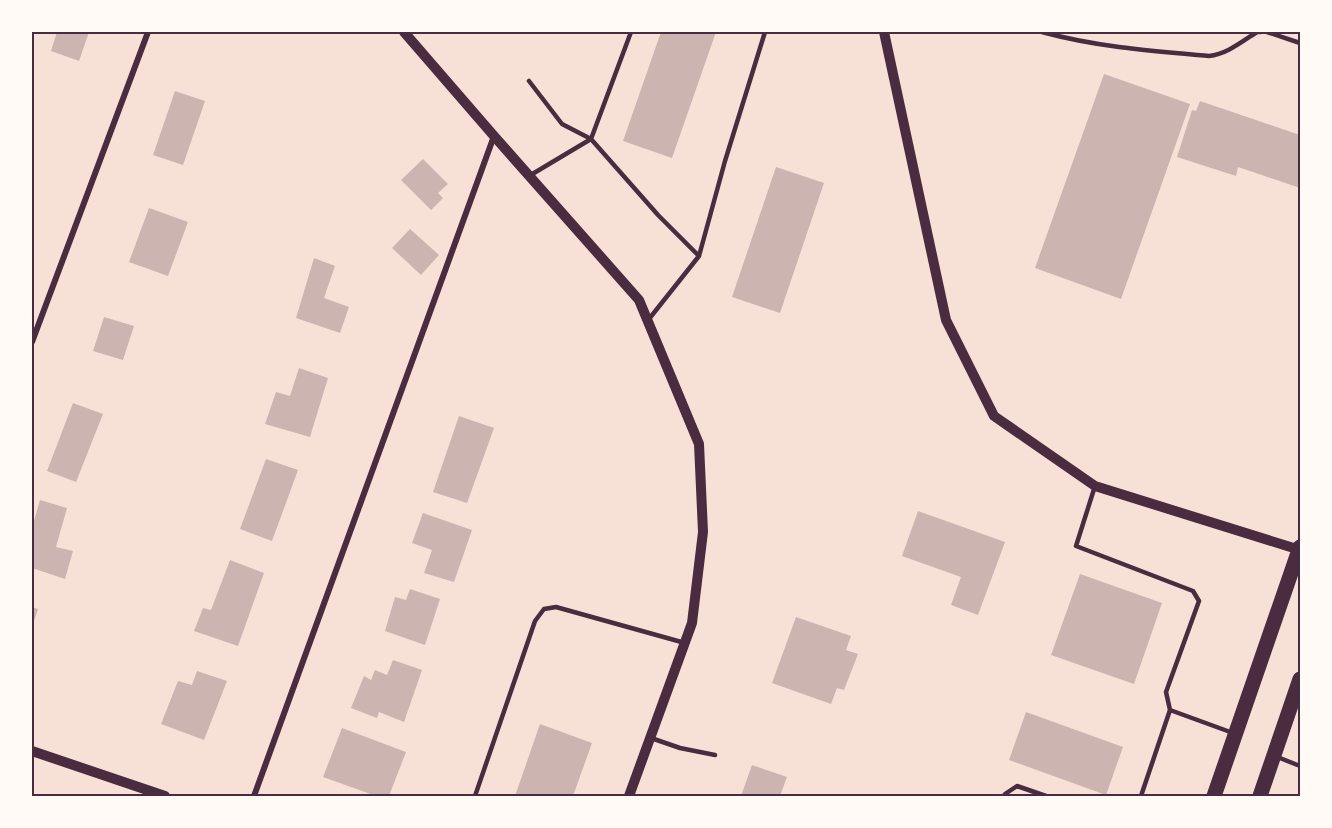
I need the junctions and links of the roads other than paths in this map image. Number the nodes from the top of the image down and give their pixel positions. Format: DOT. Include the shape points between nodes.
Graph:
graph roads {
  1 [pos="148,32"];
  2 [pos="404,32"];
  3 [pos="631,32"];
  4 [pos="765,32"];
  5 [pos="884,32"];
  6 [pos="1042,32"];
  7 [pos="1261,32"];
  8 [pos="1267,32"];
  9 [pos="1300,43"];
  10 [pos="529,81"];
  11 [pos="494,136"];
  12 [pos="591,139"];
  13 [pos="529,176"];
  14 [pos="699,256"];
  15 [pos="647,321"];
  16 [pos="32,342"];
  17 [pos="1095,486"];
  18 [pos="1300,549"];
  19 [pos="685,643"];
  20 [pos="1300,679"];
  21 [pos="1170,710"];
  22 [pos="1236,735"];
  23 [pos="650,738"];
  24 [pos="32,751"];
  25 [pos="715,754"];
  26 [pos="1274,756"];
  27 [pos="1300,766"];
  28 [pos="165,796"];
  29 [pos="255,796"];
  30 [pos="475,796"];
  31 [pos="629,796"];
  32 [pos="1004,796"];
  33 [pos="1046,796"];
  34 [pos="1141,796"];
  35 [pos="1214,796"];
  36 [pos="1260,796"];
  1 -- 16 [label="street"];
  2 -- 11 [label="street"];
  3 -- 12 [label="lane"];
  4 -- 14 [label="lane"];
  5 -- 17 [label="street" via="946,320 994,416"];
  6 -- 7 [label="lane" via="1105,46 1209,56 1226,52"];
  8 -- 9 [label="lane"];
  10 -- 12 [label="lane" via="562,124"];
  11 -- 13 [label="street"];
  11 -- 29 [label="street"];
  12 -- 13 [label="lane"];
  12 -- 14 [label="lane"];
  13 -- 15 [label="street" via="639,300"];
  14 -- 15 [label="lane"];
  15 -- 19 [label="street" via="699,444 703,532 692,623"];
  17 -- 18 [label="street"];
  17 -- 21 [label="lane" via="1076,546 1193,591 1199,601 1166,692"];
  18 -- 22 [label="main road"];
  19 -- 23 [label="street"];
  19 -- 30 [label="lane" via="556,607 544,609 535,621"];
  20 -- 26 [label="main road"];
  21 -- 22 [label="lane"];
  21 -- 34 [label="lane"];
  22 -- 35 [label="main road"];
  23 -- 25 [label="lane"];
  23 -- 31 [label="street"];
  24 -- 28 [label="street"];
  26 -- 27 [label="lane"];
  26 -- 36 [label="main road"];
  32 -- 33 [label="lane" via="1017,786"];
}
